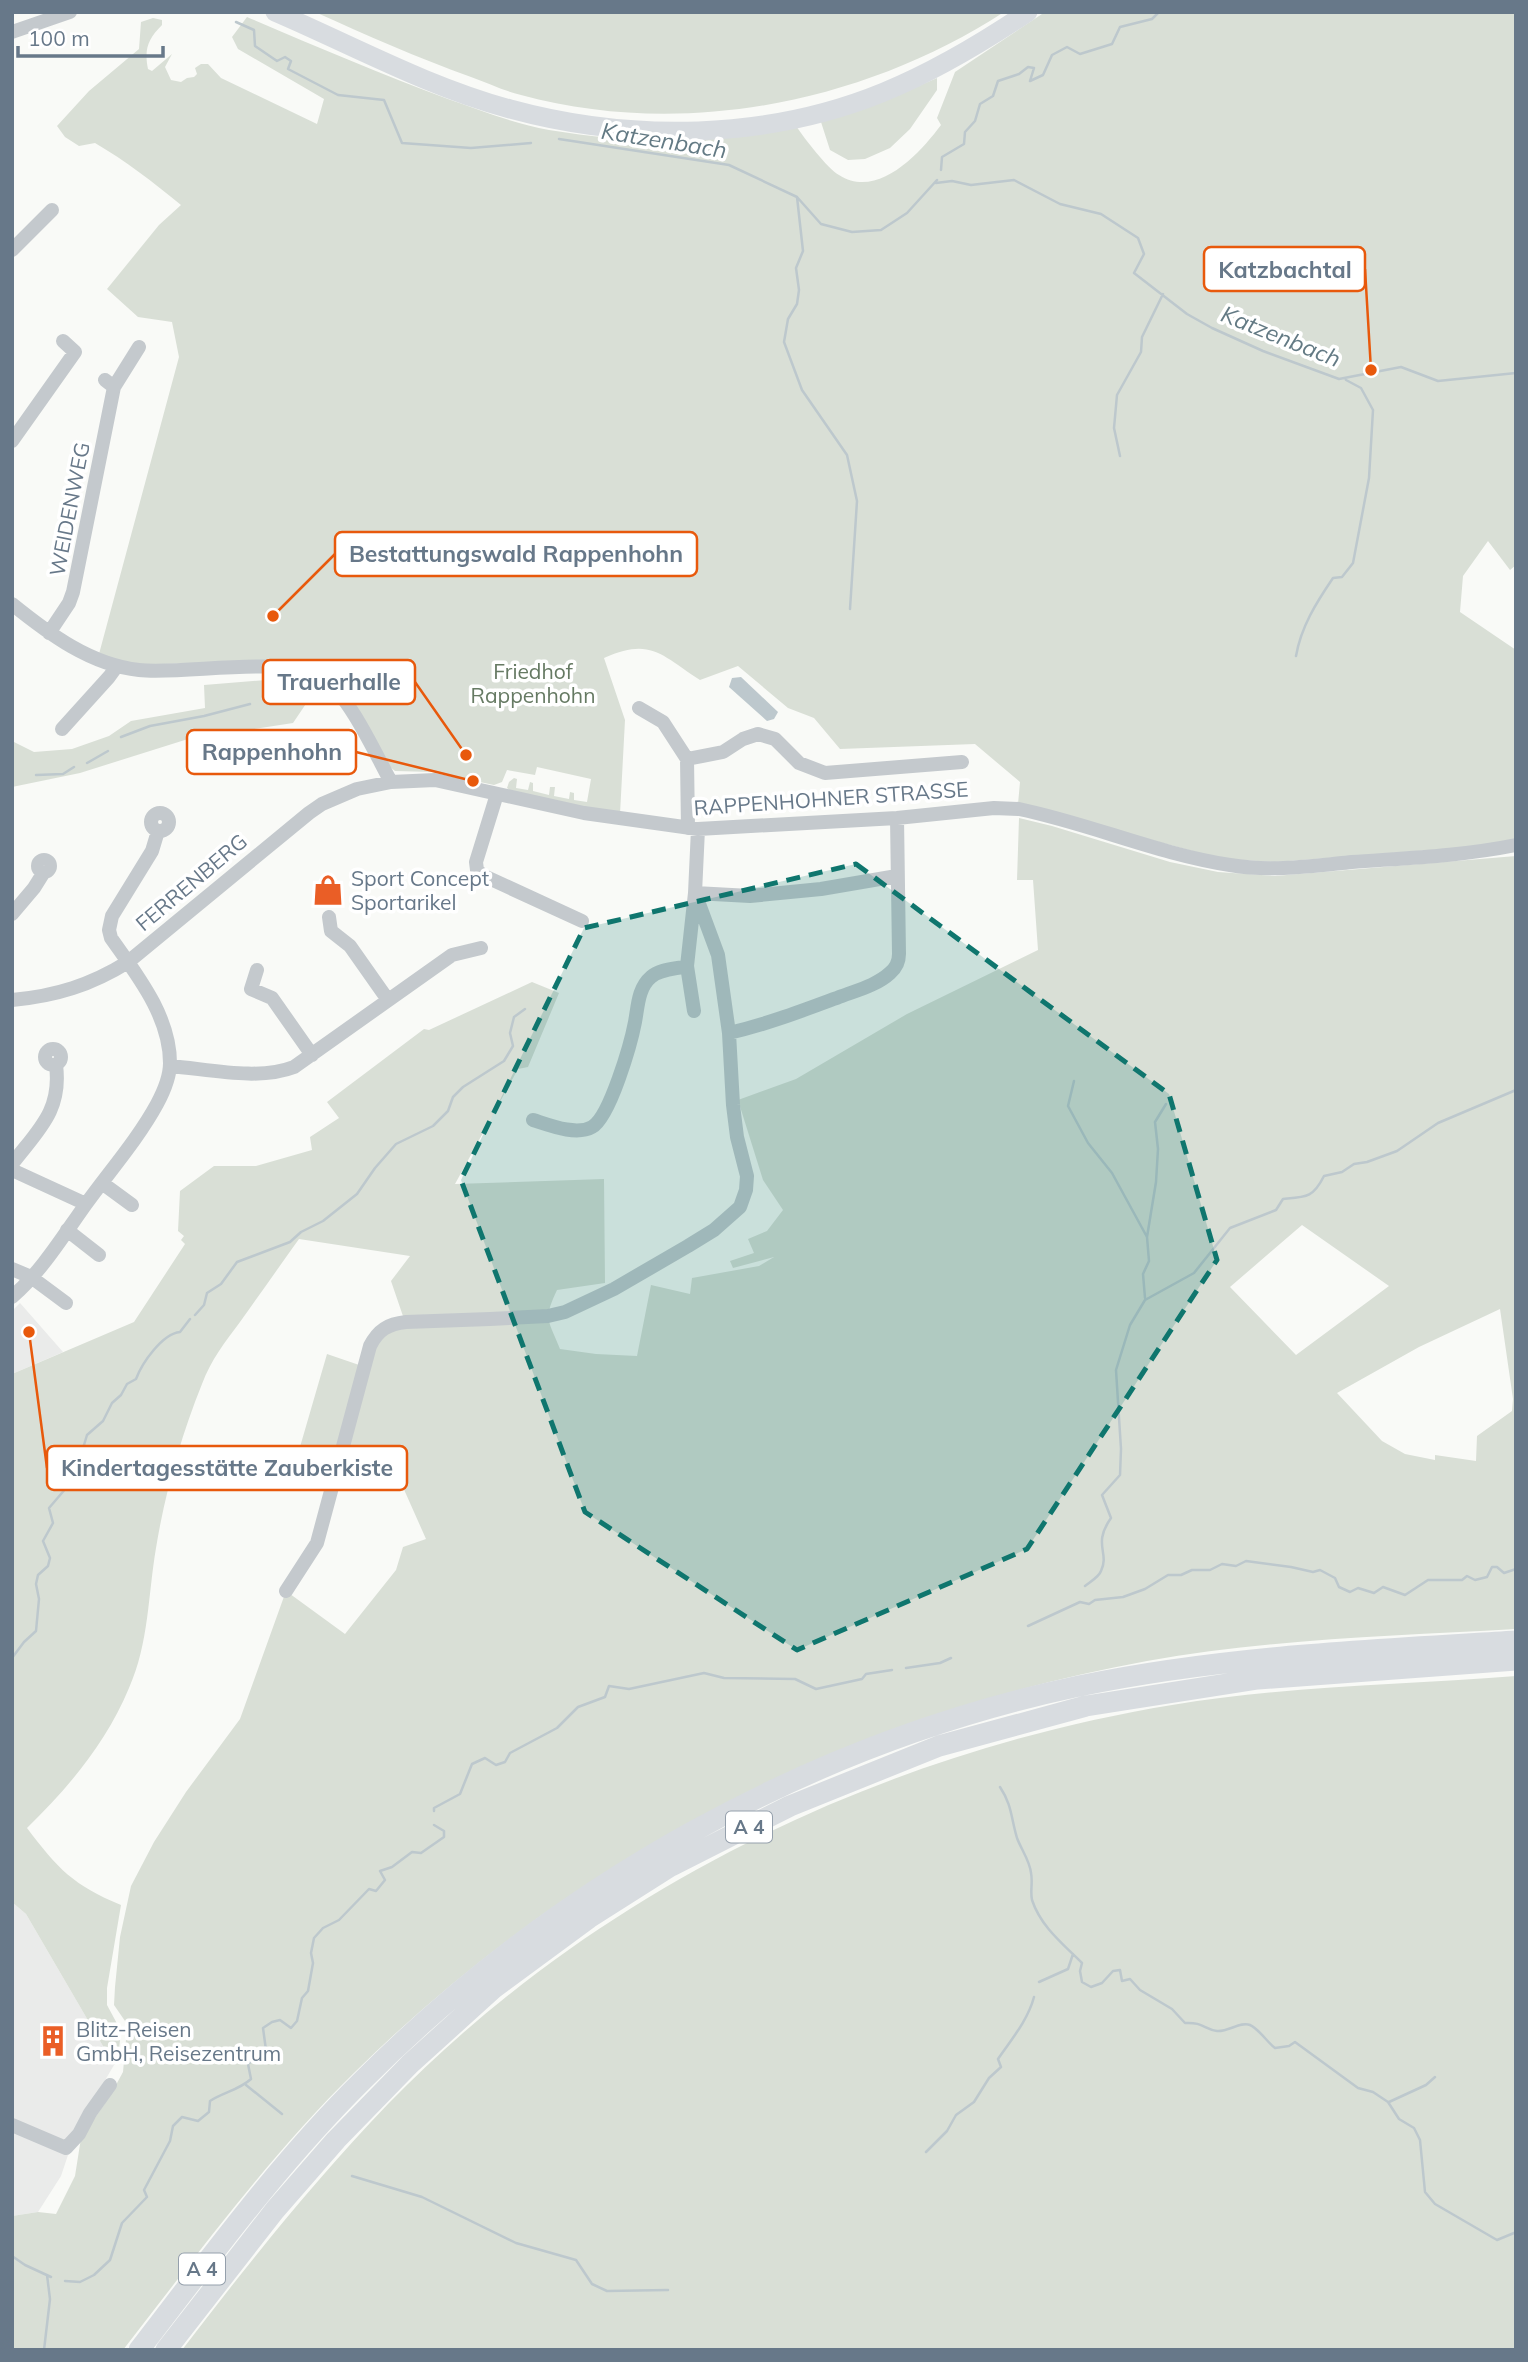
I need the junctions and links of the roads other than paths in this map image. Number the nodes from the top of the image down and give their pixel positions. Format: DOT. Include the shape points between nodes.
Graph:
graph roads {
  1 [pos="70,12"];
  2 [pos="275,12"];
  3 [pos="1028,12"];
  4 [pos="12,32"];
  5 [pos="52,210"];
  6 [pos="12,250"];
  7 [pos="62,341"];
  8 [pos="139,346"];
  9 [pos="12,441"];
  10 [pos="13,607"];
  11 [pos="49,633"];
  12 [pos="117,666"];
  13 [pos="639,708"];
  14 [pos="62,729"];
  15 [pos="687,759"];
  16 [pos="962,762"];
  17 [pos="391,782"];
  18 [pos="498,794"];
  19 [pos="898,818"];
  20 [pos="693,829"];
  21 [pos="158,831"];
  22 [pos="1516,845"];
  23 [pos="44,872"];
  24 [pos="897,876"];
  25 [pos="695,893"];
  26 [pos="12,914"];
  27 [pos="329,916"];
  28 [pos="582,921"];
  29 [pos="481,948"];
  30 [pos="128,962"];
  31 [pos="687,966"];
  32 [pos="257,970"];
  33 [pos="12,1000"];
  34 [pos="388,1000"];
  35 [pos="694,1011"];
  36 [pos="729,1033"];
  37 [pos="312,1055"];
  38 [pos="56,1065"];
  39 [pos="170,1066"];
  40 [pos="533,1120"];
  41 [pos="12,1164"];
  42 [pos="12,1170"];
  43 [pos="102,1183"];
  44 [pos="86,1204"];
  45 [pos="132,1205"];
  46 [pos="67,1230"];
  47 [pos="99,1255"];
  48 [pos="12,1269"];
  49 [pos="31,1277"];
  50 [pos="12,1297"];
  51 [pos="66,1303"];
  52 [pos="285,1591"];
  53 [pos="1516,1641"];
  54 [pos="1516,1660"];
  55 [pos="110,2085"];
  56 [pos="12,2125"];
  57 [pos="139,2350"];
  58 [pos="166,2350"];
  1 -- 4 [label="street"];
  2 -- 3 [label="main road" via="411,74 508,109 620,128 708,131 804,117 861,100 945,64"];
  5 -- 6 [label="street"];
  7 -- 9 [label="street" via="75,352"];
  8 -- 11 [label="street, WEIDENWEG" via="109,384 73,592"];
  10 -- 11 [label="street"];
  11 -- 12 [label="street"];
  12 -- 14 [label="street"];
  12 -- 17 [label="street" via="163,672 278,666 312,672 338,692"];
  13 -- 15 [label="street" via="663,722"];
  15 -- 16 [label="street" via="723,752 758,734 775,739 799,763 825,773"];
  15 -- 20 [label="street"];
  17 -- 18 [label="street, RAPPENHOHNER STRASSE" via="435,780"];
  17 -- 30 [label="street, FERRENBERG" via="338,796 309,813"];
  18 -- 20 [label="street, RAPPENHOHNER STRASSE" via="584,813"];
  18 -- 28 [label="street" via="477,870"];
  19 -- 20 [label="street, RAPPENHOHNER STRASSE"];
  19 -- 22 [label="street, RAPPENHOHNER STRASSE" via="1020,809 1171,854 1272,868"];
  19 -- 24 [label="street"];
  20 -- 25 [label="street"];
  21 -- 30 [label="street" via="152,851 109,923 111,938"];
  23 -- 26 [label="street"];
  24 -- 25 [label="street" via="750,896"];
  24 -- 36 [label="street" via="899,961 892,972 799,1012"];
  25 -- 31 [label="street"];
  25 -- 36 [label="street" via="718,955"];
  27 -- 34 [label="street" via="331,931 350,946"];
  29 -- 34 [label="street" via="452,955"];
  30 -- 33 [label="street, FERRENBERG" via="65,992"];
  30 -- 39 [label="street" via="159,1016"];
  31 -- 35 [label="street"];
  31 -- 40 [label="street" via="654,974 644,984 631,1044 606,1108 593,1126 560,1128"];
  32 -- 37 [label="street" via="251,989 272,998"];
  34 -- 37 [label="street"];
  36 -- 52 [label="street" via="737,1137 747,1175 744,1199 732,1216 614,1289 565,1312 394,1323 376,1335 317,1543"];
  37 -- 39 [label="street" via="273,1074"];
  38 -- 41 [label="street" via="58,1087 51,1111"];
  39 -- 43 [label="street" via="155,1108"];
  42 -- 44 [label="street"];
  43 -- 44 [label="street"];
  43 -- 45 [label="street"];
  44 -- 46 [label="street"];
  46 -- 47 [label="street"];
  46 -- 49 [label="street"];
  48 -- 49 [label="street"];
  49 -- 50 [label="street"];
  49 -- 51 [label="street"];
  53 -- 57 [label="highway, A 4" via="1241,1660 1078,1686 965,1717 864,1752 711,1822 550,1922 397,2047 290,2158"];
  54 -- 58 [label="highway, A 4" via="1258,1679 1086,1706 939,1746 790,1806 671,1866 504,1980 410,2064 275,2210"];
  55 -- 56 [label="street" via="66,2148"];
}
